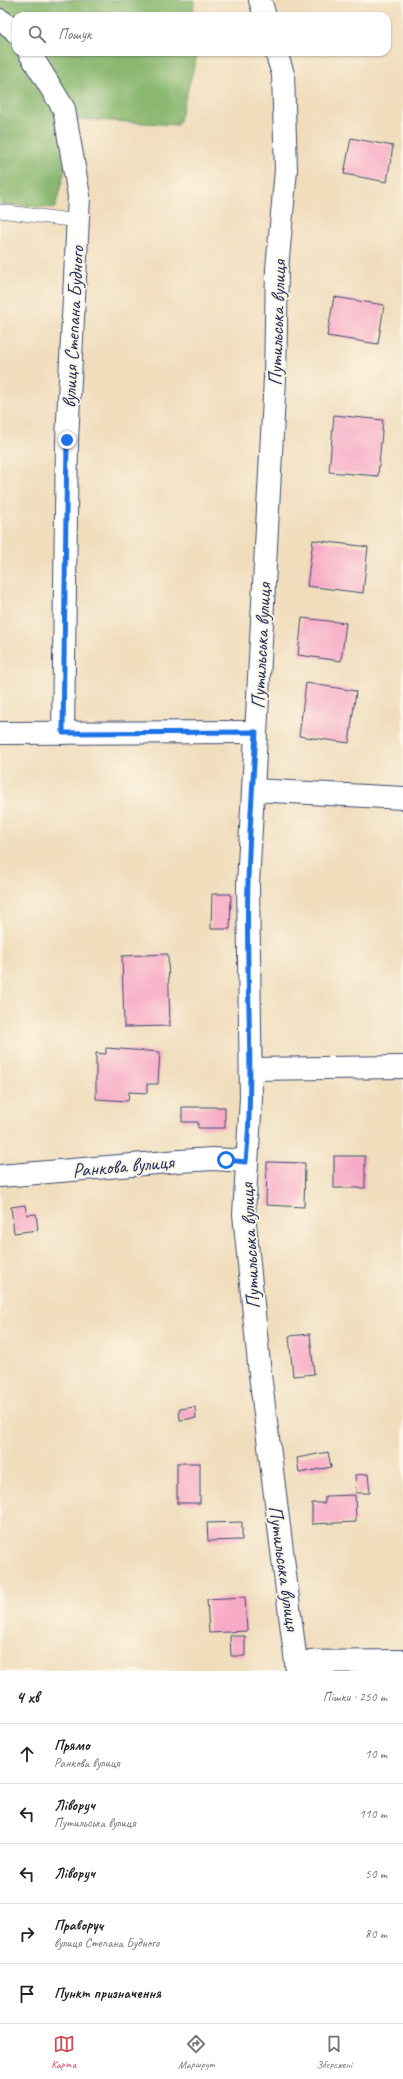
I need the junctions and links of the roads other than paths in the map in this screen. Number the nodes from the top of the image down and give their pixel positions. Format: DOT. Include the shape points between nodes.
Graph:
graph roads {
  1 [pos="260,0"];
  2 [pos="264,12"];
  3 [pos="0,20"];
  4 [pos="12,27"];
  5 [pos="31,56"];
  6 [pos="277,56"];
  7 [pos="0,211"];
  8 [pos="78,221"];
  9 [pos="256,732"];
  10 [pos="0,733"];
  11 [pos="63,733"];
  12 [pos="253,790"];
  13 [pos="403,798"];
  14 [pos="403,1067"];
  15 [pos="251,1069"];
  16 [pos="246,1162"];
  17 [pos="0,1176"];
  18 [pos="403,1661"];
  19 [pos="297,1667"];
  1 -- 2 [label="street"];
  3 -- 4 [label="street"];
  5 -- 8 [label="street, вулиця Степана Будного" via="64,109 79,196"];
  6 -- 9 [label="street, Путильська вулиця" via="283,74 286,170 277,270 275,378"];
  7 -- 8 [label="lane"];
  8 -- 11 [label="street, вулиця Степана Будного" via="67,440"];
  9 -- 11 [label="street"];
  9 -- 12 [label="street, Путильська вулиця"];
  10 -- 11 [label="street"];
  12 -- 13 [label="street"];
  12 -- 15 [label="street, Путильська вулиця" via="248,884"];
  14 -- 15 [label="street"];
  15 -- 16 [label="street, Путильська вулиця"];
  16 -- 17 [label="street, Ранкова вулиця" via="180,1161"];
  16 -- 19 [label="street, Путильська вулиця" via="246,1242 275,1502"];
  18 -- 19 [label="street"];
}
